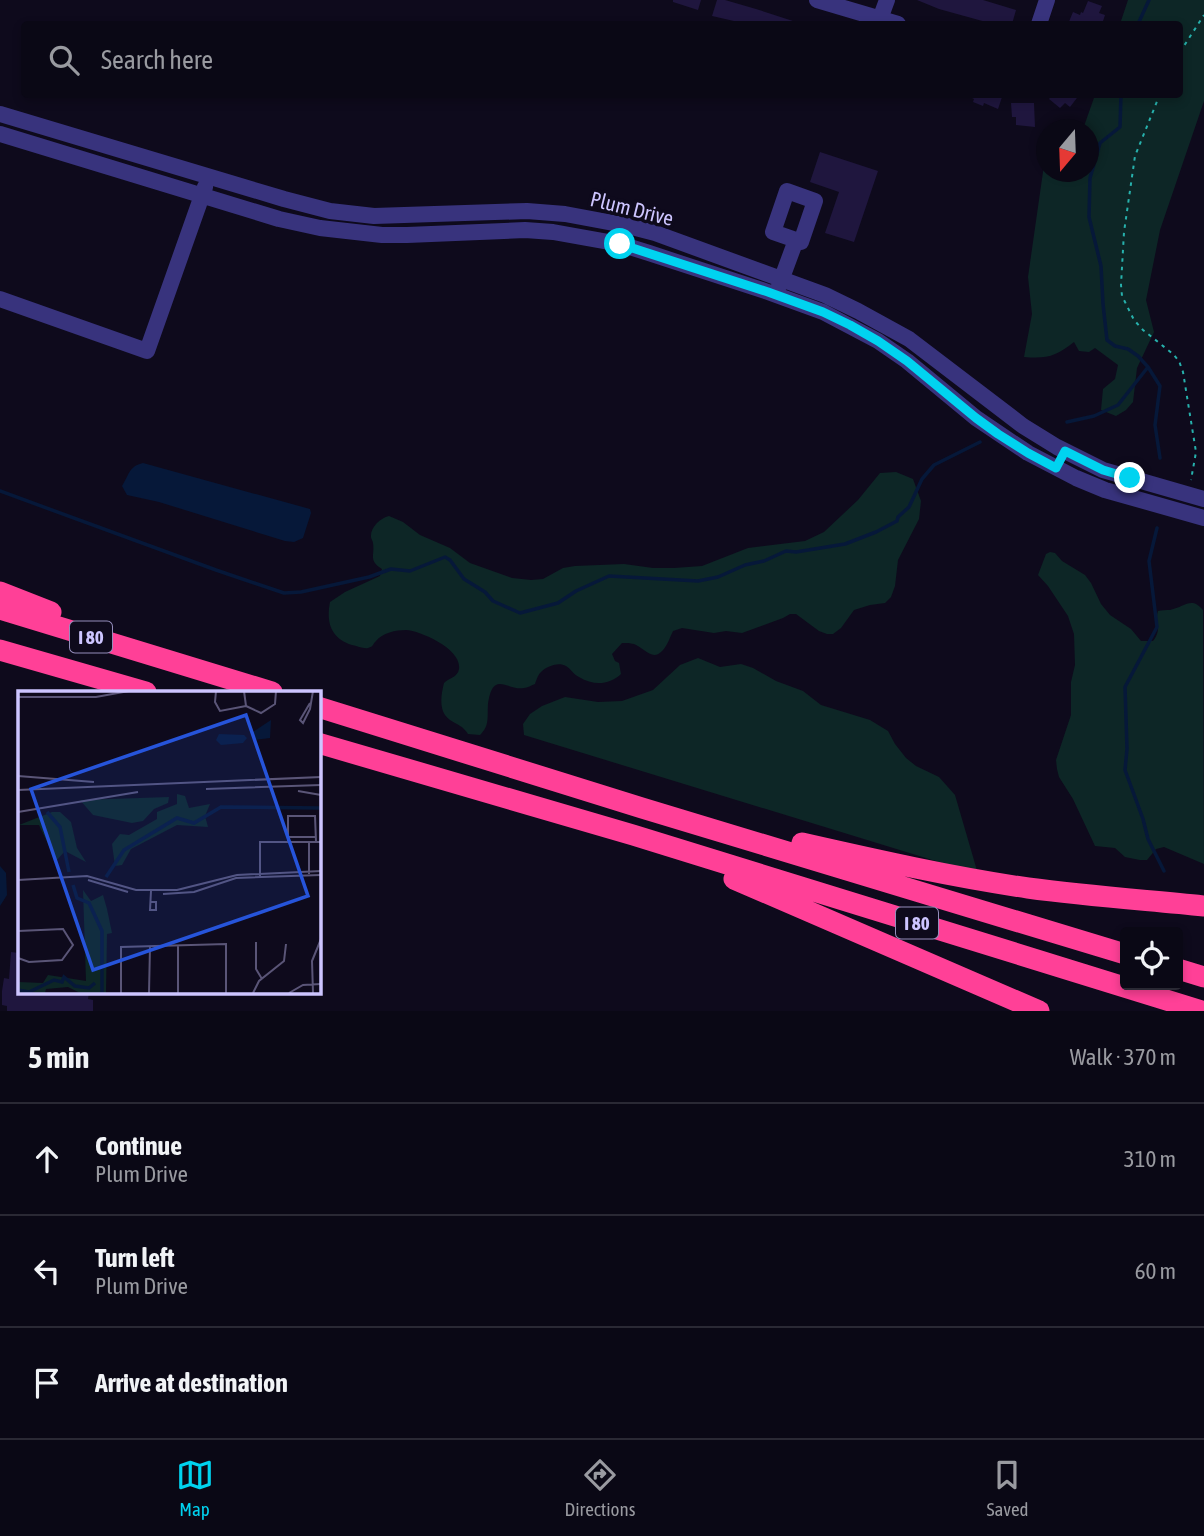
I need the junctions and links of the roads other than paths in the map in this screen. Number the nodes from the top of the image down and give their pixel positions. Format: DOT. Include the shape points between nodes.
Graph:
graph roads {
  1 [pos="817,0"];
  2 [pos="887,0"];
  3 [pos="1047,0"];
  4 [pos="880,19"];
  5 [pos="887,21"];
  6 [pos="1040,21"];
  7 [pos="0,114"];
  8 [pos="0,134"];
  9 [pos="209,177"];
  10 [pos="202,195"];
  11 [pos="465,212"];
  12 [pos="466,232"];
  13 [pos="796,240"];
  14 [pos="782,279"];
  15 [pos="776,295"];
  16 [pos="2,305"];
  17 [pos="1065,451"];
  18 [pos="1056,468"];
  19 [pos="1204,499"];
  20 [pos="1204,518"];
  21 [pos="0,592"];
  22 [pos="0,609"];
  23 [pos="0,652"];
  24 [pos="182,664"];
  25 [pos="142,691"];
  26 [pos="269,691"];
  27 [pos="320,708"];
  28 [pos="320,744"];
  29 [pos="642,808"];
  30 [pos="633,835"];
  31 [pos="1204,906"];
  32 [pos="1120,952"];
  33 [pos="1183,971"];
  34 [pos="1204,977"];
  35 [pos="1039,1011"];
  36 [pos="1202,1011"];
  1 -- 4 [label="street"];
  2 -- 4 [label="street"];
  3 -- 6 [label="street"];
  4 -- 5 [label="street"];
  7 -- 9 [label="street, Plum Drive"];
  8 -- 10 [label="street, Plum Drive"];
  9 -- 10 [label="street"];
  9 -- 11 [label="street, Plum Drive" via="351,214"];
  10 -- 12 [label="street, Plum Drive" via="279,219 342,232"];
  10 -- 16 [label="street" via="147,351"];
  11 -- 12 [label="street"];
  11 -- 14 [label="street, Plum Drive" via="527,211 614,222"];
  12 -- 15 [label="street, Plum Drive" via="525,230 599,240"];
  13 -- 14 [label="street"];
  14 -- 15 [label="street"];
  14 -- 17 [label="street, Plum Drive" via="825,295 909,339 1023,426"];
  15 -- 18 [label="street, Plum Drive" via="823,312 878,341 998,434"];
  17 -- 18 [label="street"];
  17 -- 19 [label="street, Plum Drive" via="1103,470"];
  18 -- 20 [label="street, Plum Drive" via="1105,490"];
  21 -- 24 [label="highway"];
  22 -- 24 [label="highway, I 80"];
  23 -- 25 [label="highway, I 80"];
  24 -- 26 [label="highway, I 80"];
  27 -- 29 [label="highway, I 80"];
  28 -- 30 [label="highway, I 80"];
  29 -- 31 [label="highway" via="935,873 1108,898"];
  29 -- 32 [label="highway, I 80"];
  30 -- 35 [label="highway"];
  30 -- 36 [label="highway, I 80"];
  33 -- 34 [label="highway"];
}
